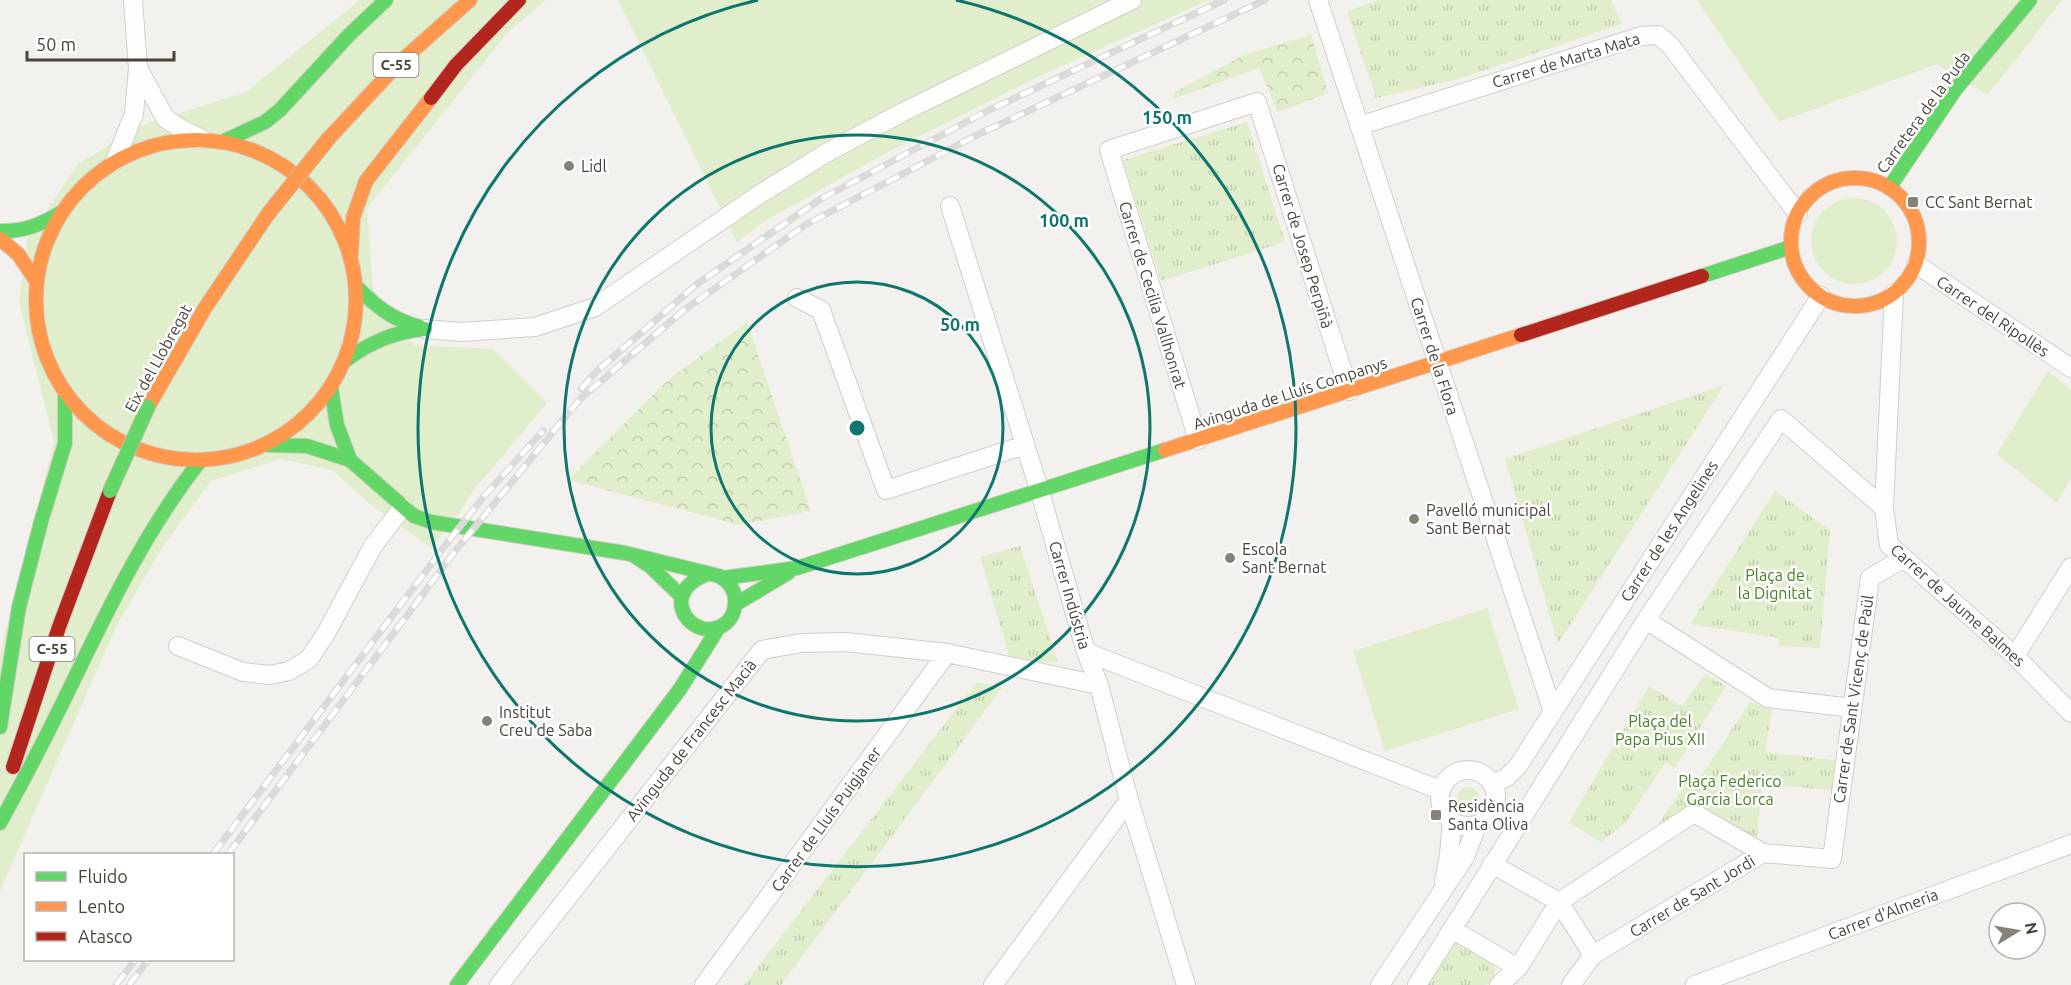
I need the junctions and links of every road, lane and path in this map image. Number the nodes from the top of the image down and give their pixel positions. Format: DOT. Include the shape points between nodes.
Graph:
graph roads {
  1 [pos="133,0"];
  2 [pos="386,0"];
  3 [pos="470,0"];
  4 [pos="519,0"];
  5 [pos="1132,0"];
  6 [pos="1318,0"];
  7 [pos="2030,0"];
  8 [pos="138,68"];
  9 [pos="1359,126"];
  10 [pos="202,139"];
  11 [pos="224,141"];
  12 [pos="1108,150"];
  13 [pos="115,161"];
  14 [pos="1889,188"];
  15 [pos="950,206"];
  16 [pos="62,212"];
  17 [pos="1798,214"];
  18 [pos="0,231"];
  19 [pos="0,239"];
  20 [pos="1791,247"];
  21 [pos="351,256"];
  22 [pos="1916,264"];
  23 [pos="37,282"];
  24 [pos="356,286"];
  25 [pos="1894,293"];
  26 [pos="1821,296"];
  27 [pos="797,298"];
  28 [pos="426,329"];
  29 [pos="346,360"];
  30 [pos="1437,363"];
  31 [pos="2071,368"];
  32 [pos="331,388"];
  33 [pos="1348,391"];
  34 [pos="65,392"];
  35 [pos="1198,440"];
  36 [pos="268,445"];
  37 [pos="1025,446"];
  38 [pos="350,460"];
  39 [pos="200,461"];
  40 [pos="1040,492"];
  41 [pos="403,507"];
  42 [pos="1884,508"];
  43 [pos="632,554"];
  44 [pos="1904,558"];
  45 [pos="2071,567"];
  46 [pos="797,568"];
  47 [pos="707,574"];
  48 [pos="723,578"];
  49 [pos="681,597"];
  50 [pos="736,604"];
  51 [pos="684,614"];
  52 [pos="1646,620"];
  53 [pos="719,627"];
  54 [pos="178,646"];
  55 [pos="1086,652"];
  56 [pos="947,653"];
  57 [pos="2015,656"];
  58 [pos="1099,685"];
  59 [pos="681,689"];
  60 [pos="1852,708"];
  61 [pos="1553,712"];
  62 [pos="2071,713"];
  63 [pos="0,727"];
  64 [pos="1493,784"];
  65 [pos="1440,790"];
  66 [pos="1129,800"];
  67 [pos="1494,808"];
  68 [pos="0,809"];
  69 [pos="1452,821"];
  70 [pos="0,823"];
  71 [pos="1519,823"];
  72 [pos="1477,825"];
  73 [pos="2071,844"];
  74 [pos="1763,853"];
  75 [pos="1832,859"];
  76 [pos="1492,864"];
  77 [pos="1442,890"];
  78 [pos="1558,902"];
  79 [pos="1452,929"];
  80 [pos="1593,955"];
  81 [pos="1518,968"];
  82 [pos="458,985"];
  83 [pos="499,985"];
  84 [pos="704,985"];
  85 [pos="993,985"];
  86 [pos="1186,985"];
  87 [pos="1380,985"];
  88 [pos="1417,985"];
  89 [pos="1499,985"];
  90 [pos="1571,985"];
  91 [pos="1695,985"];
  1 -- 8 [label="street"];
  2 -- 11 [label="main road" via="280,110 265,122"];
  3 -- 68 [label="main road, Eix del Llobregat / C-55, bridge" via="360,102 268,213 196,322 148,407 110,491 59,627"];
  4 -- 21 [label="main road" via="456,65 366,181 352,217"];
  5 -- 28 [label="street" via="828,152 595,307 535,327 460,332"];
  6 -- 9 [label="street, Carrer de la Flora"];
  7 -- 14 [label="main road, Carretera de la Puda" via="1955,90"];
  8 -- 10 [label="street" via="165,118"];
  8 -- 13 [label="street" via="134,114"];
  9 -- 17 [label="street, Carrer de Marta Mata" via="1641,36 1658,35 1670,45"];
  9 -- 30 [label="street, Carrer de la Flora"];
  10 -- 11 [label="main road"];
  10 -- 13 [label="main road" via="157,144"];
  11 -- 21 [label="main road" via="259,152 290,170 317,194 337,223"];
  12 -- 33 [label="street, Carrer de Josep Perpiñà" via="1257,102"];
  12 -- 35 [label="street, Carrer de Cecilia Vallhonrat"];
  13 -- 16 [label="main road" via="77,192"];
  14 -- 17 [label="main road" via="1864,179 1837,181 1807,200"];
  14 -- 22 [label="main road" via="1905,202 1916,221"];
  15 -- 37 [label="street, Carrer Indústria"];
  16 -- 18 [label="main road" via="34,228"];
  16 -- 23 [label="main road" via="50,234"];
  17 -- 20 [label="main road"];
  19 -- 23 [label="main road" via="18,254"];
  20 -- 26 [label="main road" via="1806,283"];
  20 -- 30 [label="main road, Avinguda de Lluís Companys"];
  21 -- 24 [label="main road"];
  22 -- 25 [label="main road"];
  22 -- 31 [label="street, Carrer del Ripollès"];
  23 -- 34 [label="main road" via="38,329 44,351"];
  24 -- 28 [label="main road" via="382,312"];
  24 -- 29 [label="main road" via="357,311"];
  25 -- 26 [label="main road" via="1877,303 1858,307"];
  25 -- 42 [label="street"];
  26 -- 61 [label="street, Carrer de les Angelines"];
  27 -- 37 [label="street" via="820,310 886,490"];
  28 -- 29 [label="main road" via="402,330 378,338"];
  29 -- 32 [label="main road"];
  30 -- 33 [label="main road, Avinguda de Lluís Companys"];
  30 -- 61 [label="street, Carrer de la Flora"];
  32 -- 36 [label="main road" via="314,410"];
  32 -- 38 [label="main road" via="338,431"];
  33 -- 35 [label="main road, Avinguda de Lluís Companys"];
  34 -- 39 [label="main road" via="79,410 134,449"];
  34 -- 63 [label="main road" via="65,443 19,607"];
  35 -- 40 [label="main road, Avinguda de Lluís Companys"];
  36 -- 38 [label="main road" via="307,446"];
  36 -- 39 [label="main road" via="235,457"];
  37 -- 40 [label="street, Carrer Indústria"];
  38 -- 41 [label="main road"];
  39 -- 70 [label="main road" via="146,537"];
  40 -- 46 [label="main road, Avinguda de Lluís Companys"];
  40 -- 55 [label="street, Carrer Indústria"];
  41 -- 43 [label="main road" via="414,516 448,526"];
  41 -- 54 [label="street" via="373,546 309,659 289,671 270,675 243,672"];
  42 -- 44 [label="street, Carrer de Jaume Balmes" via="1889,545"];
  42 -- 52 [label="street, Carrer de les Angelines" via="1781,419"];
  43 -- 47 [label="main road"];
  43 -- 49 [label="main road"];
  44 -- 57 [label="street, Carrer de Jaume Balmes"];
  44 -- 60 [label="street, Carrer de Sant Vicenç de Paül" via="1870,578"];
  45 -- 57 [label="street"];
  46 -- 48 [label="main road"];
  46 -- 50 [label="main road"];
  47 -- 48 [label="main road"];
  47 -- 49 [label="main road" via="688,583"];
  48 -- 50 [label="main road" via="733,589"];
  49 -- 51 [label="main road"];
  50 -- 53 [label="main road" via="730,618"];
  51 -- 53 [label="main road" via="703,629"];
  51 -- 59 [label="main road" via="687,644"];
  52 -- 60 [label="street" via="1768,698"];
  52 -- 71 [label="street, Carrer de les Angelines"];
  53 -- 59 [label="main road"];
  55 -- 58 [label="street, Carrer Indústria"];
  55 -- 65 [label="street"];
  56 -- 58 [label="street, Avinguda de Francesc Macià"];
  56 -- 83 [label="street, Avinguda de Francesc Macià" via="846,642 801,643 762,650"];
  56 -- 84 [label="street, Carrer de Lluís Puigjaner"];
  57 -- 62 [label="street, Carrer de Jaume Balmes"];
  58 -- 66 [label="street, Carrer Indústria"];
  59 -- 82 [label="main road"];
  60 -- 75 [label="street, Carrer de Sant Vicenç de Paül"];
  61 -- 64 [label="street, Carrer de les Angelines" via="1518,766"];
  64 -- 65 [label="street" via="1481,772 1464,769 1449,776"];
  64 -- 67 [label="street"];
  65 -- 69 [label="street" via="1442,811"];
  66 -- 85 [label="street"];
  66 -- 86 [label="street, Carrer Indústria"];
  67 -- 71 [label="street"];
  67 -- 72 [label="street"];
  69 -- 72 [label="street"];
  69 -- 77 [label="street"];
  71 -- 76 [label="street, Carrer de les Angelines"];
  72 -- 77 [label="street" via="1465,857"];
  73 -- 91 [label="street, Carrer d'Almeria"];
  74 -- 75 [label="street, Carrer de Sant Jordi"];
  74 -- 78 [label="street" via="1694,813"];
  74 -- 80 [label="street, Carrer de Sant Jordi"];
  76 -- 78 [label="street"];
  76 -- 79 [label="street, Carrer de les Angelines"];
  77 -- 87 [label="street"];
  78 -- 80 [label="street"];
  78 -- 81 [label="street"];
  79 -- 81 [label="street"];
  79 -- 88 [label="street, Carrer de les Angelines"];
  80 -- 90 [label="street, Carrer de Sant Jordi"];
  81 -- 89 [label="street"];
}
